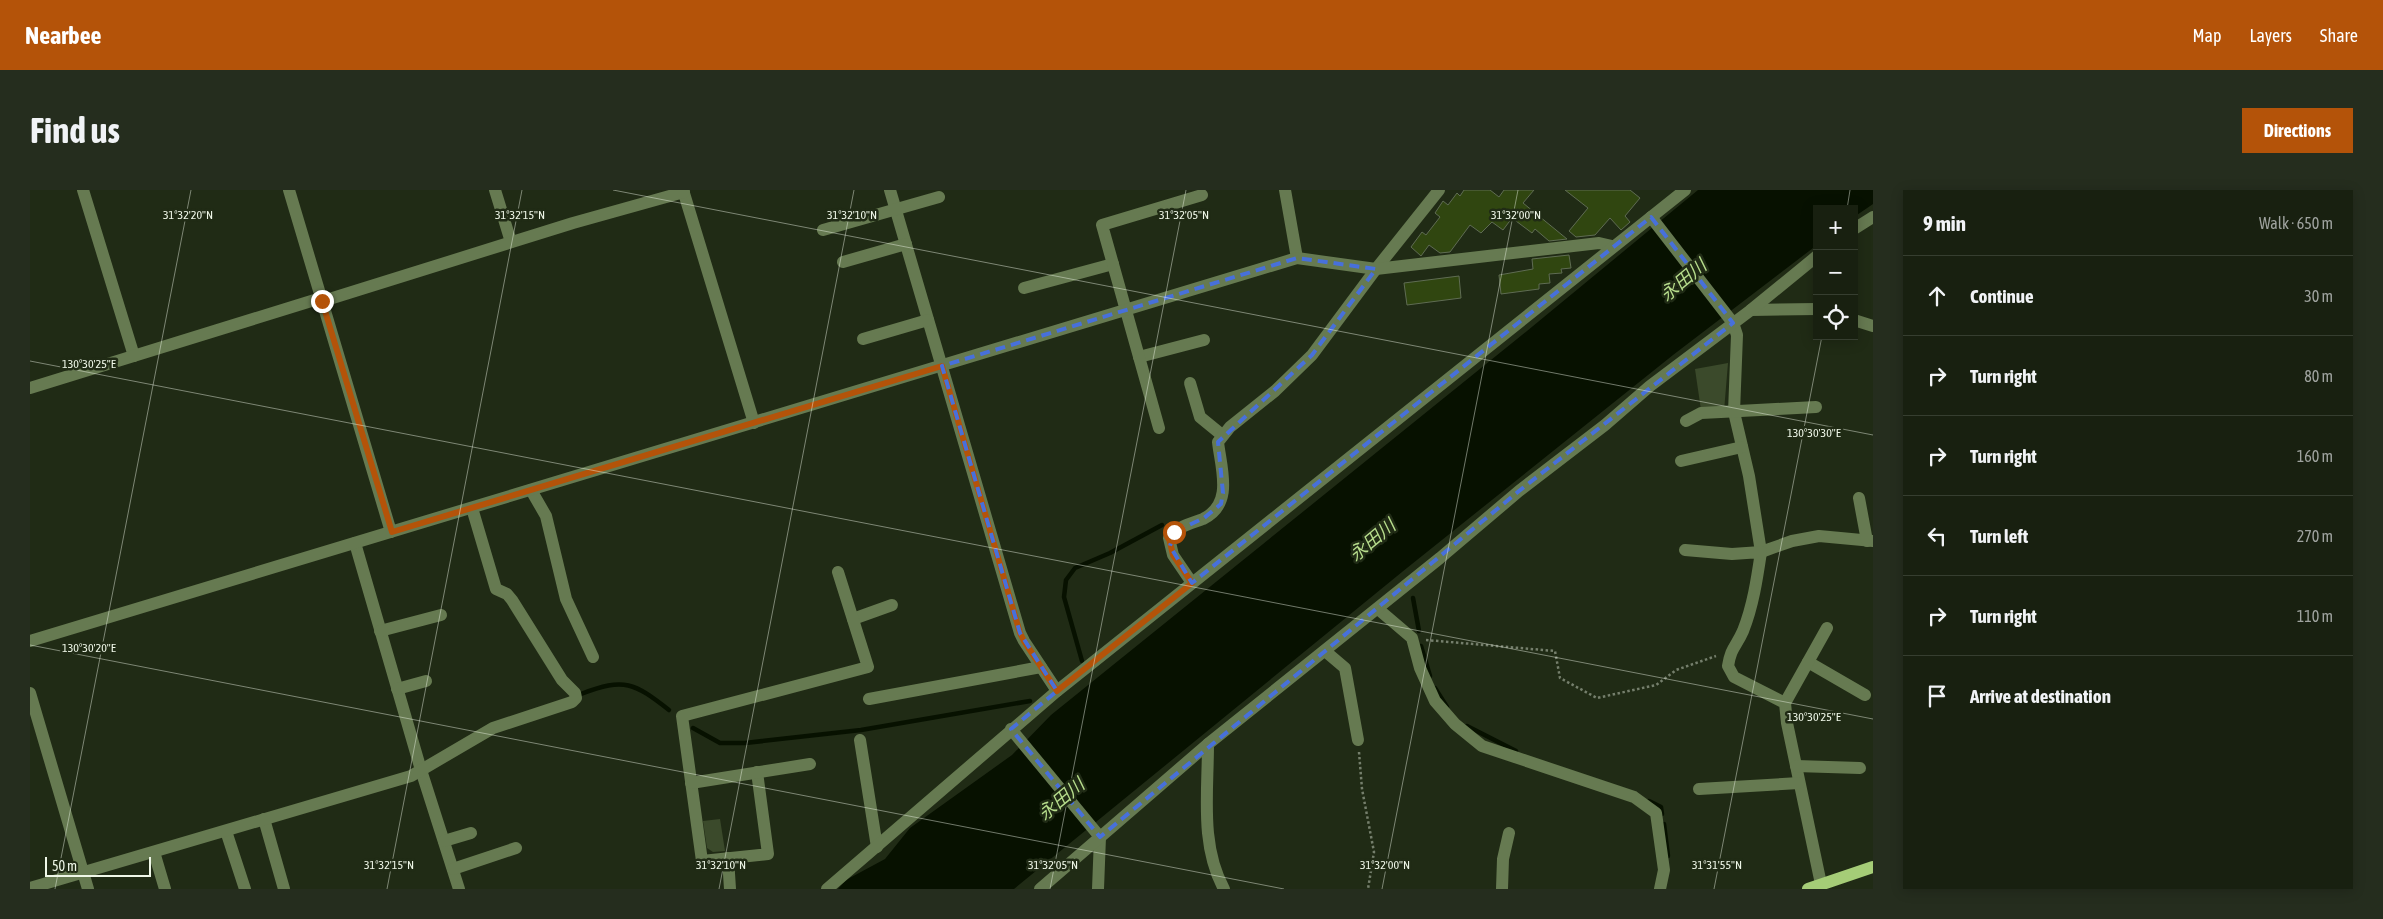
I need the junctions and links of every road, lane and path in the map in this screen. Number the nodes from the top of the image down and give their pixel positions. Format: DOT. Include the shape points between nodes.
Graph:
graph roads {
  1 [pos="83,190"];
  2 [pos="289,190"];
  3 [pos="495,190"];
  4 [pos="890,190"];
  5 [pos="1285,190"];
  6 [pos="1439,190"];
  7 [pos="1685,190"];
  8 [pos="684,191"];
  9 [pos="1202,195"];
  10 [pos="939,197"];
  11 [pos="896,209"];
  12 [pos="1873,217"];
  13 [pos="1652,218"];
  14 [pos="1858,226"];
  15 [pos="823,230"];
  16 [pos="511,242"];
  17 [pos="906,244"];
  18 [pos="1612,246"];
  19 [pos="1297,258"];
  20 [pos="1813,259"];
  21 [pos="843,262"];
  22 [pos="1113,264"];
  23 [pos="1376,269"];
  24 [pos="1024,288"];
  25 [pos="322,300"];
  26 [pos="1813,309"];
  27 [pos="1126,310"];
  28 [pos="1751,310"];
  29 [pos="928,320"];
  30 [pos="1731,321"];
  31 [pos="1858,321"];
  32 [pos="1873,326"];
  33 [pos="863,339"];
  34 [pos="1204,340"];
  35 [pos="134,356"];
  36 [pos="1139,357"];
  37 [pos="942,366"];
  38 [pos="1190,383"];
  39 [pos="30,388"];
  40 [pos="1816,407"];
  41 [pos="1734,412"];
  42 [pos="1686,420"];
  43 [pos="754,423"];
  44 [pos="1160,428"];
  45 [pos="1222,435"];
  46 [pos="1742,447"];
  47 [pos="1682,461"];
  48 [pos="531,490"];
  49 [pos="1859,498"];
  50 [pos="472,508"];
  51 [pos="392,532"];
  52 [pos="1870,541"];
  53 [pos="355,543"];
  54 [pos="1685,550"];
  55 [pos="1761,552"];
  56 [pos="838,572"];
  57 [pos="1192,583"];
  58 [pos="892,604"];
  59 [pos="1378,609"];
  60 [pos="441,615"];
  61 [pos="853,619"];
  62 [pos="1827,628"];
  63 [pos="380,630"];
  64 [pos="1412,638"];
  65 [pos="30,641"];
  66 [pos="1325,651"];
  67 [pos="1730,652"];
  68 [pos="593,657"];
  69 [pos="1808,662"];
  70 [pos="1041,667"];
  71 [pos="426,681"];
  72 [pos="397,689"];
  73 [pos="1057,691"];
  74 [pos="30,693"];
  75 [pos="1865,695"];
  76 [pos="869,699"];
  77 [pos="1784,703"];
  78 [pos="1011,729"];
  79 [pos="860,740"];
  80 [pos="1358,740"];
  81 [pos="1208,744"];
  82 [pos="810,764"];
  83 [pos="1796,766"];
  84 [pos="1860,768"];
  85 [pos="421,770"];
  86 [pos="757,772"];
  87 [pos="692,782"];
  88 [pos="1799,783"];
  89 [pos="1698,788"];
  90 [pos="264,819"];
  91 [pos="226,831"];
  92 [pos="471,832"];
  93 [pos="1509,833"];
  94 [pos="1100,837"];
  95 [pos="444,841"];
  96 [pos="877,847"];
  97 [pos="516,848"];
  98 [pos="154,852"];
  99 [pos="728,858"];
  100 [pos="1873,867"];
  101 [pos="453,869"];
  102 [pos="83,872"];
  103 [pos="1821,884"];
  104 [pos="30,888"];
  105 [pos="88,889"];
  106 [pos="165,889"];
  107 [pos="244,889"];
  108 [pos="284,889"];
  109 [pos="459,889"];
  110 [pos="730,889"];
  111 [pos="827,889"];
  112 [pos="1040,889"];
  113 [pos="1098,889"];
  114 [pos="1224,889"];
  115 [pos="1368,889"];
  116 [pos="1502,889"];
  117 [pos="1660,889"];
  118 [pos="1808,889"];
  1 -- 35 [label="street"];
  2 -- 25 [label="street"];
  3 -- 16 [label="street"];
  4 -- 11 [label="street"];
  5 -- 19 [label="street"];
  6 -- 23 [label="street"];
  7 -- 13 [label="street"];
  8 -- 16 [label="street"];
  8 -- 43 [label="street"];
  9 -- 22 [label="street" via="1102,225"];
  10 -- 11 [label="street"];
  11 -- 15 [label="street"];
  11 -- 17 [label="street"];
  12 -- 14 [label="street"];
  13 -- 18 [label="street"];
  13 -- 30 [label="street"];
  16 -- 25 [label="street"];
  17 -- 21 [label="street"];
  17 -- 29 [label="street"];
  18 -- 23 [label="street" via="1599,242"];
  18 -- 57 [label="street" via="1368,445"];
  19 -- 23 [label="street"];
  19 -- 27 [label="street"];
  20 -- 28 [label="street"];
  22 -- 24 [label="street"];
  22 -- 27 [label="street"];
  23 -- 45 [label="street" via="1312,355"];
  25 -- 35 [label="street"];
  25 -- 51 [label="street"];
  26 -- 28 [label="street"];
  27 -- 36 [label="street"];
  27 -- 37 [label="street"];
  28 -- 30 [label="street"];
  29 -- 33 [label="street"];
  29 -- 37 [label="street"];
  30 -- 41 [label="street" via="1737,335"];
  30 -- 59 [label="street"];
  31 -- 32 [label="street"];
  34 -- 36 [label="street"];
  35 -- 39 [label="street"];
  36 -- 44 [label="street"];
  37 -- 43 [label="street"];
  37 -- 70 [label="street" via="1020,633"];
  38 -- 45 [label="street" via="1200,417"];
  40 -- 41 [label="street"];
  41 -- 42 [label="street" via="1701,413"];
  41 -- 46 [label="street"];
  43 -- 48 [label="street"];
  45 -- 57 [label="street" via="1218,442 1223,492 1221,504 1204,518 1184,525 1169,538 1173,555"];
  46 -- 47 [label="street"];
  46 -- 55 [label="street"];
  48 -- 50 [label="street"];
  48 -- 68 [label="street" via="546,516 566,599"];
  49 -- 52 [label="street"];
  50 -- 51 [label="street"];
  50 -- 85 [label="street" via="496,589 512,600 576,698 493,728"];
  51 -- 53 [label="street"];
  52 -- 55 [label="street" via="1819,536"];
  53 -- 63 [label="street"];
  53 -- 65 [label="street"];
  54 -- 55 [label="street" via="1732,554"];
  55 -- 67 [label="street" via="1752,605 1742,633"];
  56 -- 61 [label="street"];
  57 -- 73 [label="street"];
  58 -- 61 [label="street"];
  59 -- 64 [label="street"];
  59 -- 66 [label="street"];
  60 -- 63 [label="street"];
  61 -- 87 [label="street" via="868,667 682,716"];
  62 -- 69 [label="street"];
  63 -- 72 [label="street"];
  64 -- 67 [label="path" via="1555,651 1560,678 1597,698 1656,685 1676,670"];
  64 -- 117 [label="street" via="1420,668 1435,701 1455,724 1482,746 1634,797 1656,813 1664,870"];
  66 -- 80 [label="street" via="1345,668"];
  66 -- 81 [label="street"];
  67 -- 77 [label="street" via="1728,666 1734,676"];
  69 -- 75 [label="street"];
  69 -- 77 [label="street"];
  70 -- 73 [label="street"];
  70 -- 76 [label="street"];
  71 -- 72 [label="street"];
  72 -- 85 [label="street"];
  73 -- 78 [label="street"];
  74 -- 102 [label="street"];
  77 -- 83 [label="street"];
  78 -- 94 [label="street"];
  78 -- 96 [label="street"];
  79 -- 96 [label="street"];
  80 -- 115 [label="path" via="1362,789 1374,852"];
  81 -- 94 [label="street"];
  81 -- 114 [label="street" via="1207,835 1212,860"];
  82 -- 86 [label="street"];
  83 -- 84 [label="street"];
  83 -- 88 [label="street"];
  85 -- 90 [label="street" via="411,776"];
  85 -- 95 [label="street"];
  86 -- 87 [label="street"];
  86 -- 99 [label="street" via="768,854"];
  87 -- 99 [label="street" via="702,861"];
  88 -- 89 [label="street"];
  88 -- 103 [label="street"];
  90 -- 91 [label="street"];
  90 -- 108 [label="street"];
  91 -- 98 [label="street"];
  91 -- 107 [label="street"];
  92 -- 95 [label="street"];
  93 -- 116 [label="street" via="1503,859"];
  94 -- 112 [label="street"];
  94 -- 113 [label="street"];
  95 -- 101 [label="street"];
  96 -- 111 [label="street"];
  97 -- 101 [label="street"];
  98 -- 102 [label="street"];
  98 -- 106 [label="street"];
  99 -- 110 [label="street"];
  100 -- 103 [label="main road"];
  101 -- 109 [label="street"];
  102 -- 104 [label="street"];
  102 -- 105 [label="street"];
  103 -- 118 [label="main road"];
}
